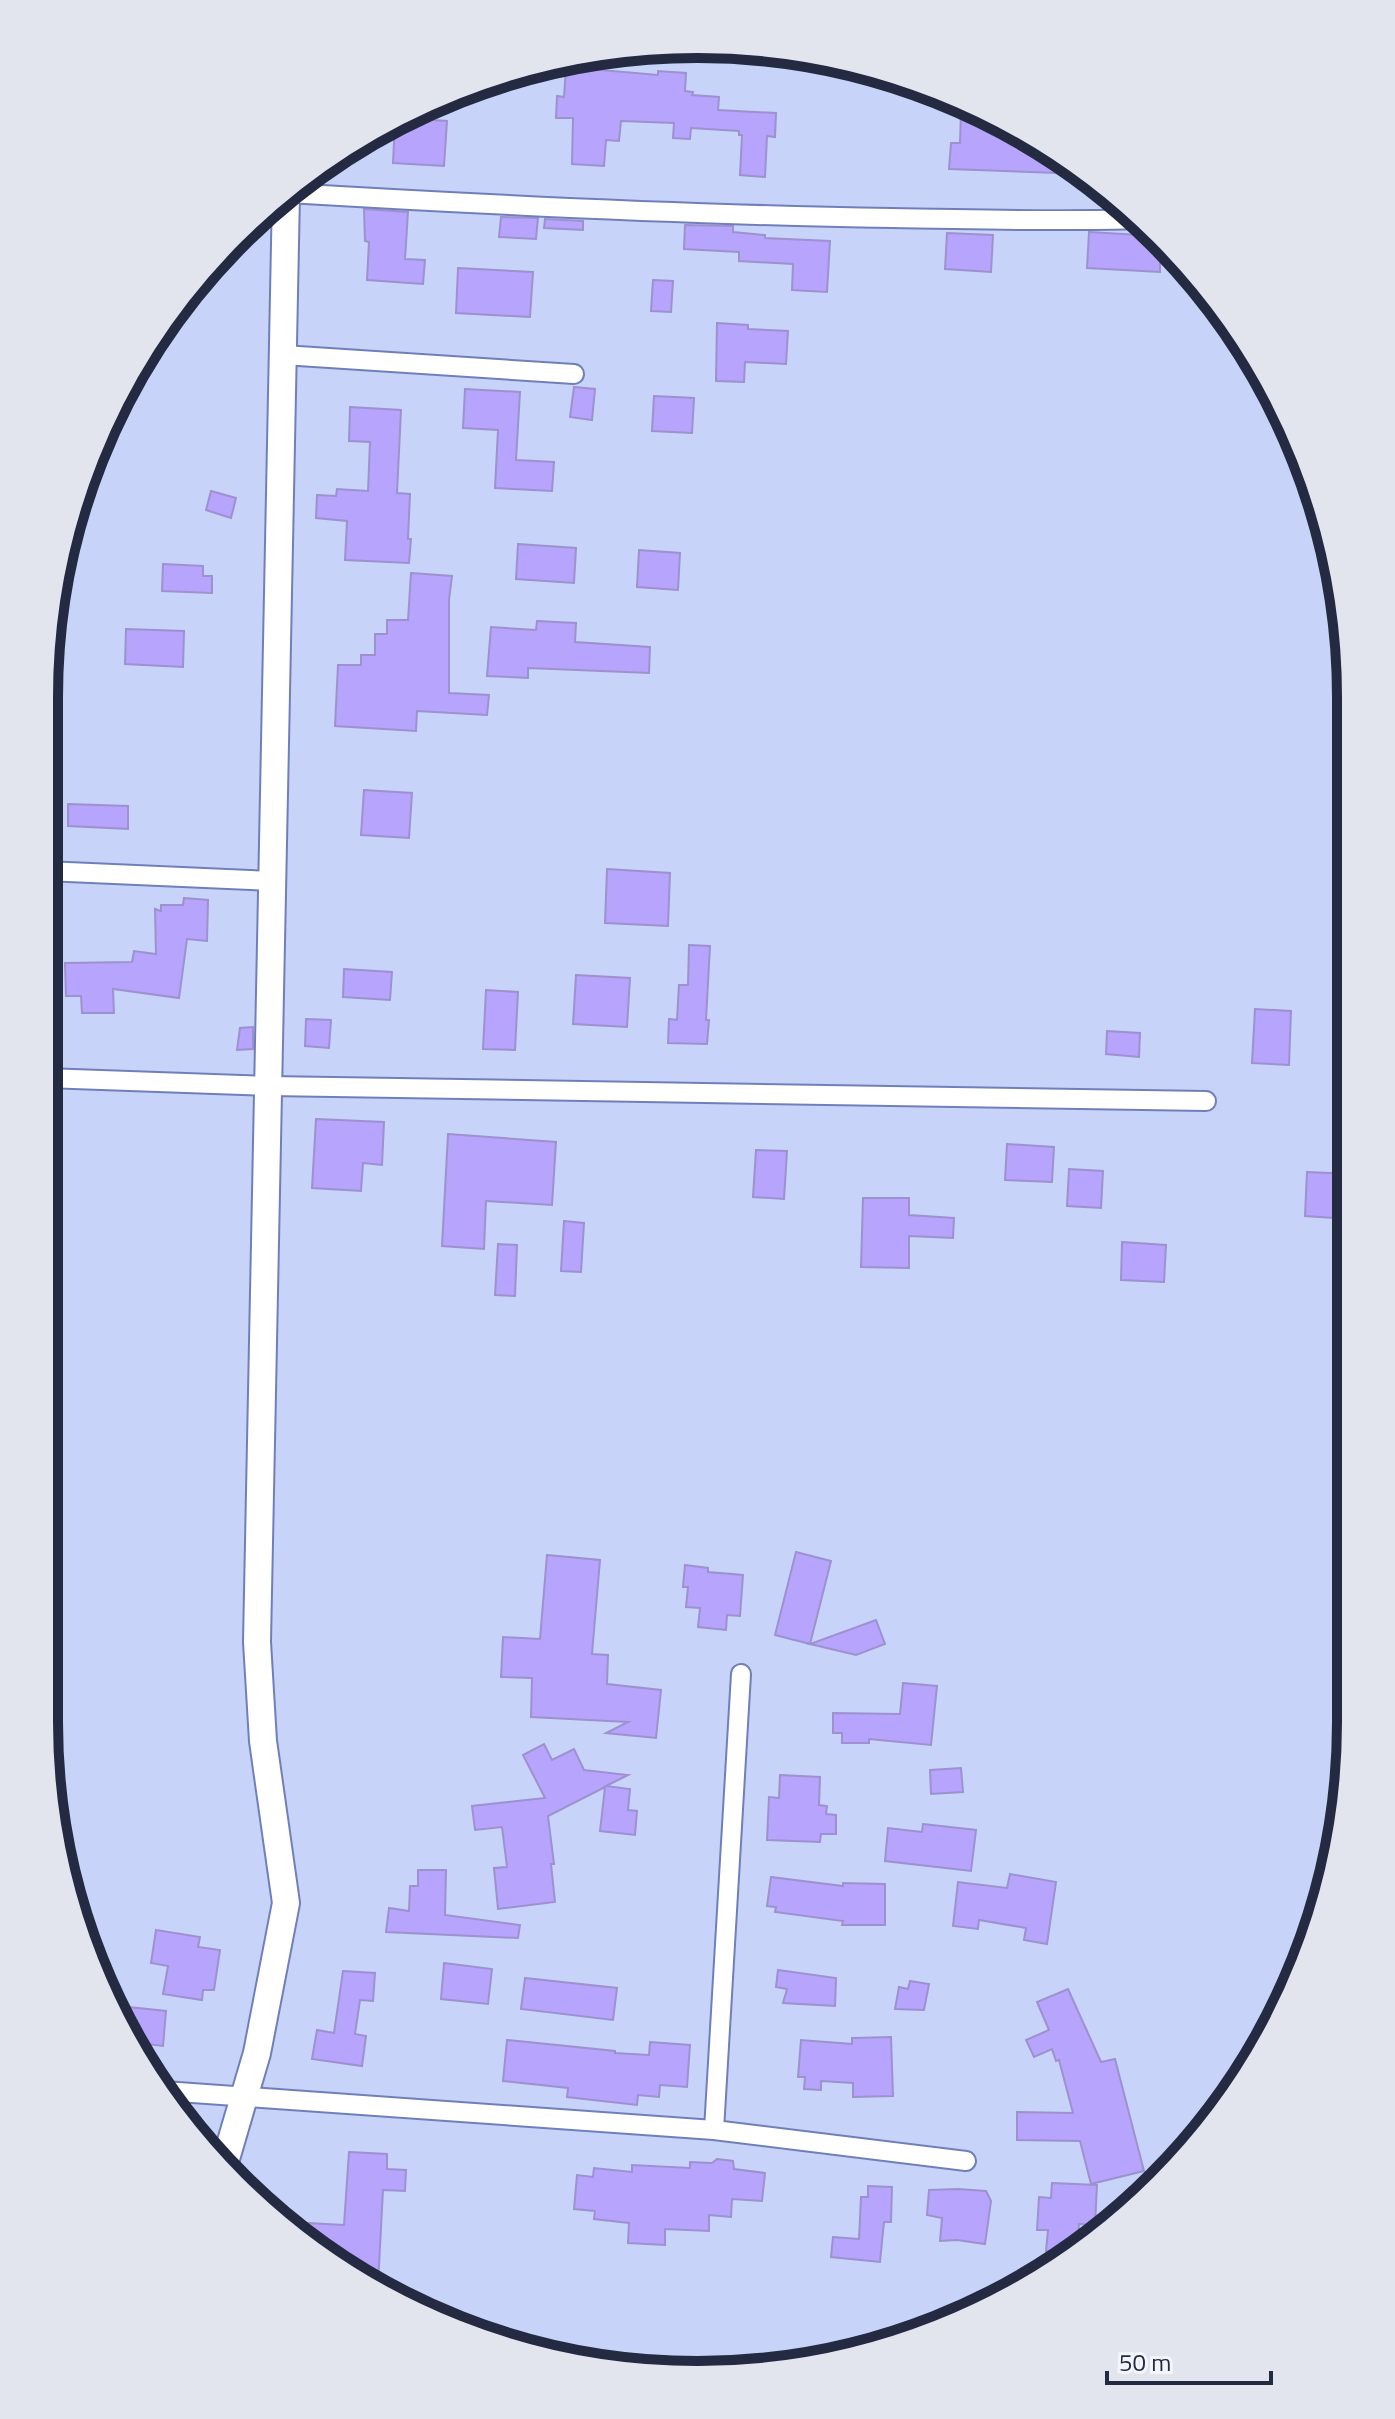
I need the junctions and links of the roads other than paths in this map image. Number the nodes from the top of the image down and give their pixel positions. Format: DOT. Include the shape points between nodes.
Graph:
graph roads {
  1 [pos="303,194"];
  2 [pos="287,208"];
  3 [pos="1122,220"];
  4 [pos="283,355"];
  5 [pos="574,374"];
  6 [pos="58,872"];
  7 [pos="273,881"];
  8 [pos="58,1078"];
  9 [pos="269,1086"];
  10 [pos="1206,1101"];
  11 [pos="741,1674"];
  12 [pos="176,2092"];
  13 [pos="244,2096"];
  14 [pos="714,2130"];
  15 [pos="227,2154"];
  16 [pos="966,2161"];
  1 -- 3 [label="street" via="826,217"];
  2 -- 4 [label="street"];
  4 -- 5 [label="street"];
  4 -- 7 [label="street"];
  6 -- 7 [label="street"];
  7 -- 9 [label="street"];
  8 -- 9 [label="street"];
  9 -- 10 [label="street"];
  9 -- 13 [label="street" via="257,1642 263,1741 286,1903"];
  11 -- 14 [label="street"];
  12 -- 13 [label="street"];
  13 -- 14 [label="street"];
  13 -- 15 [label="street"];
  14 -- 16 [label="street"];
}
